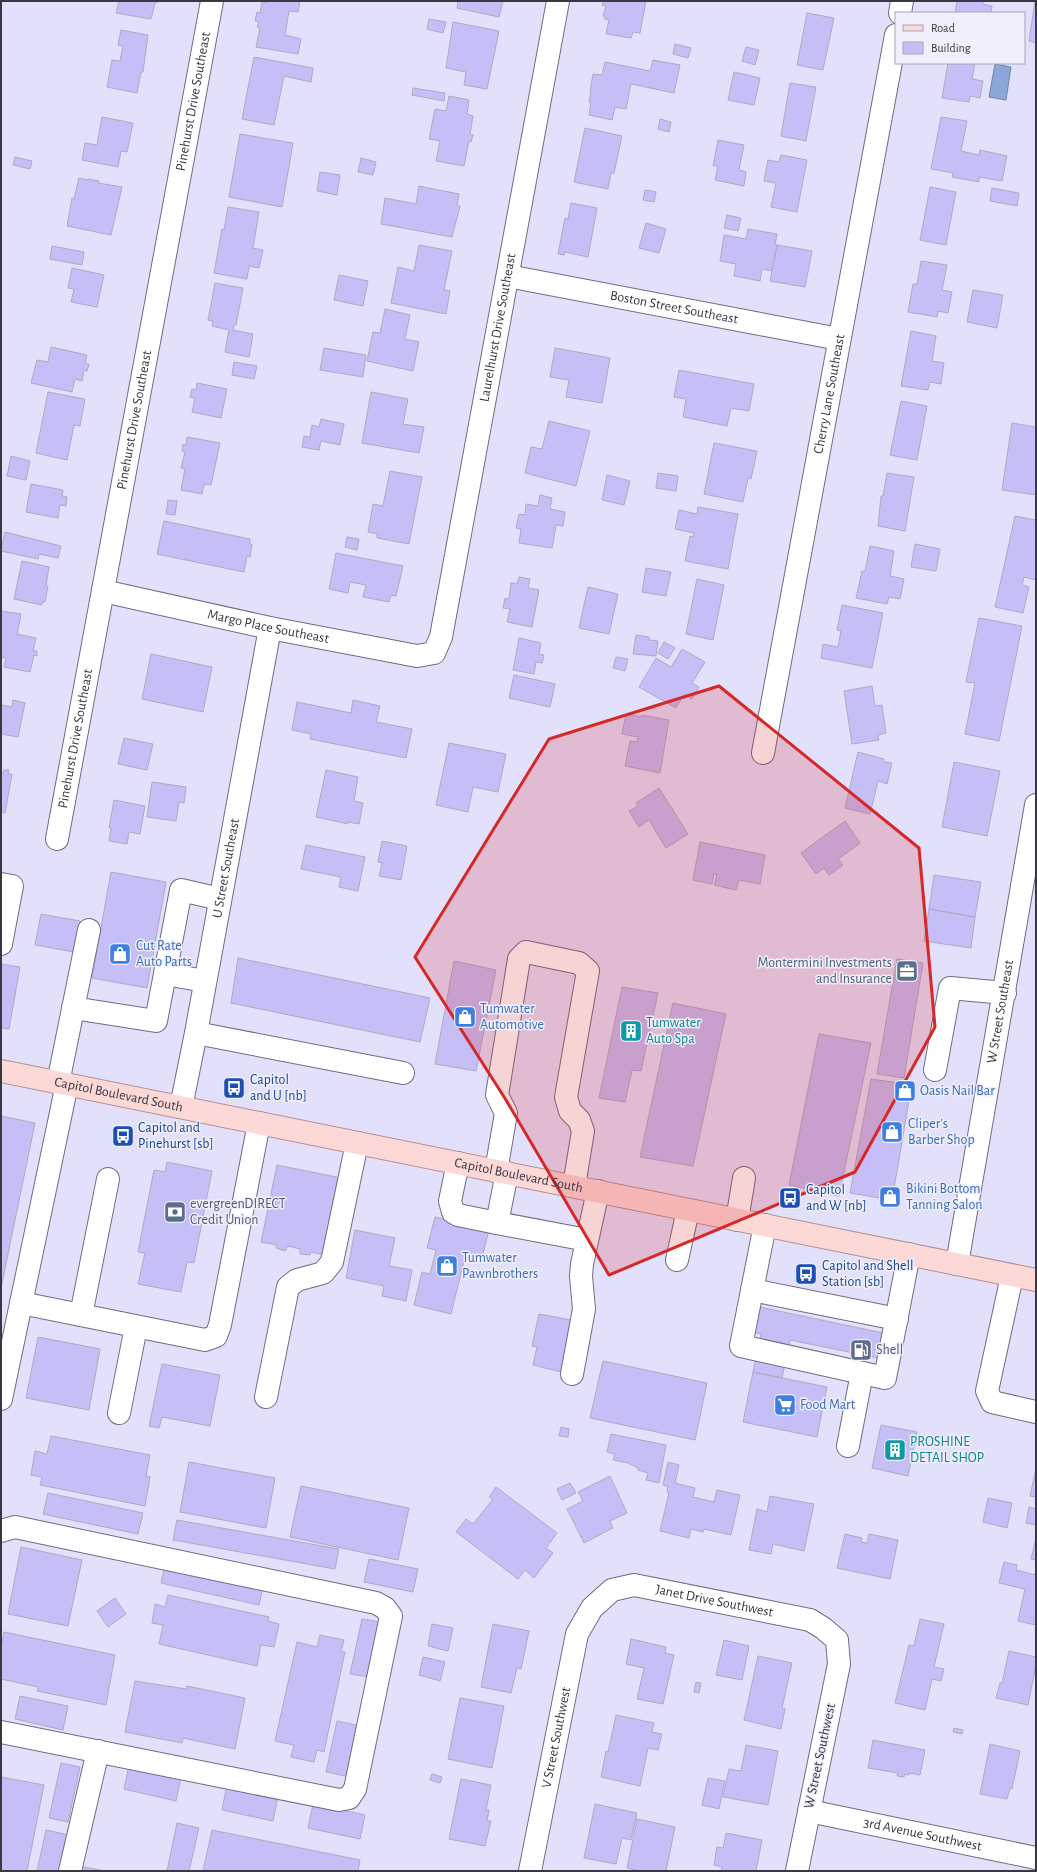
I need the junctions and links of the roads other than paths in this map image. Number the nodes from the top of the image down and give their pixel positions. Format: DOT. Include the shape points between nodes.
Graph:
graph roads {
  1 [pos="212,1"];
  2 [pos="558,1"];
  3 [pos="902,1"];
  4 [pos="900,12"];
  5 [pos="895,40"];
  6 [pos="508,276"];
  7 [pos="839,339"];
  8 [pos="103,591"];
  9 [pos="270,628"];
  10 [pos="434,653"];
  11 [pos="763,753"];
  12 [pos="1036,806"];
  13 [pos="57,839"];
  14 [pos="1,884"];
  15 [pos="220,899"];
  16 [pos="89,930"];
  17 [pos="1,944"];
  18 [pos="165,974"];
  19 [pos="205,981"];
  20 [pos="1005,993"];
  21 [pos="73,1008"];
  22 [pos="196,1033"];
  23 [pos="935,1070"];
  24 [pos="1,1071"];
  25 [pos="403,1073"];
  26 [pos="63,1083"];
  27 [pos="181,1107"];
  28 [pos="259,1123"];
  29 [pos="356,1143"];
  30 [pos="458,1163"];
  31 [pos="502,1172"];
  32 [pos="744,1178"];
  33 [pos="108,1180"];
  34 [pos="574,1186"];
  35 [pos="598,1191"];
  36 [pos="688,1210"];
  37 [pos="737,1220"];
  38 [pos="497,1223"];
  39 [pos="765,1225"];
  40 [pos="587,1240"];
  41 [pos="909,1254"];
  42 [pos="677,1260"];
  43 [pos="957,1264"];
  44 [pos="1012,1276"];
  45 [pos="1036,1280"];
  46 [pos="752,1290"];
  47 [pos="21,1303"];
  48 [pos="81,1315"];
  49 [pos="896,1319"];
  50 [pos="136,1327"];
  51 [pos="862,1373"];
  52 [pos="572,1374"];
  53 [pos="2,1385"];
  54 [pos="266,1397"];
  55 [pos="1036,1412"];
  56 [pos="119,1413"];
  57 [pos="848,1446"];
  58 [pos="1,1532"];
  59 [pos="592,1608"];
  60 [pos="837,1640"];
  61 [pos="1,1732"];
  62 [pos="98,1751"];
  63 [pos="809,1812"];
  64 [pos="1036,1858"];
  65 [pos="70,1871"];
  66 [pos="530,1871"];
  67 [pos="797,1871"];
  1 -- 8 [label="street, Pinehurst Drive Southeast"];
  2 -- 6 [label="street, Laurelhurst Drive Southeast"];
  3 -- 4 [label="street"];
  5 -- 7 [label="street, Cherry Lane Southeast"];
  6 -- 7 [label="street, Boston Street Southeast"];
  6 -- 10 [label="street, Laurelhurst Drive Southeast" via="441,637"];
  7 -- 11 [label="street, Cherry Lane Southeast"];
  8 -- 9 [label="street, Margo Place Southeast"];
  8 -- 13 [label="street, Pinehurst Drive Southeast"];
  9 -- 10 [label="street, Margo Place Southeast" via="417,656"];
  9 -- 15 [label="street, U Street Southeast"];
  12 -- 20 [label="street, W Street Southeast"];
  14 -- 17 [label="street" via="12,886"];
  15 -- 18 [label="street" via="181,890"];
  15 -- 19 [label="street, U Street Southeast"];
  16 -- 21 [label="street"];
  18 -- 19 [label="street"];
  18 -- 21 [label="street" via="156,1021"];
  19 -- 22 [label="street, U Street Southeast"];
  20 -- 23 [label="street" via="950,988"];
  20 -- 43 [label="street, W Street Southeast"];
  21 -- 26 [label="street"];
  22 -- 25 [label="street"];
  22 -- 27 [label="street, U Street Southeast"];
  24 -- 26 [label="main road, Capitol Boulevard South"];
  26 -- 27 [label="main road, Capitol Boulevard South"];
  26 -- 47 [label="street" via="43,1202"];
  27 -- 28 [label="main road, Capitol Boulevard South"];
  28 -- 29 [label="main road, Capitol Boulevard South"];
  28 -- 50 [label="street" via="216,1336 205,1340"];
  29 -- 30 [label="main road, Capitol Boulevard South"];
  29 -- 54 [label="street" via="332,1262 323,1273 297,1280 288,1287"];
  30 -- 31 [label="main road, Capitol Boulevard South"];
  30 -- 38 [label="street" via="450,1200 452,1212"];
  31 -- 34 [label="main road, Capitol Boulevard South"];
  31 -- 34 [label="street" via="506,1113 497,1095 519,959 526,952 579,963 588,971 566,1097 570,1110 579,1120 583,1131"];
  31 -- 38 [label="street"];
  32 -- 37 [label="street"];
  33 -- 48 [label="street"];
  34 -- 35 [label="main road, Capitol Boulevard South"];
  35 -- 36 [label="main road, Capitol Boulevard South"];
  35 -- 40 [label="street"];
  36 -- 37 [label="main road, Capitol Boulevard South"];
  36 -- 42 [label="street"];
  37 -- 39 [label="main road, Capitol Boulevard South"];
  38 -- 40 [label="street"];
  39 -- 41 [label="main road, Capitol Boulevard South"];
  39 -- 46 [label="street"];
  40 -- 52 [label="street" via="581,1276 584,1309"];
  41 -- 43 [label="main road, Capitol Boulevard South"];
  41 -- 49 [label="street"];
  43 -- 44 [label="main road, Capitol Boulevard South"];
  44 -- 45 [label="main road, Capitol Boulevard South"];
  44 -- 55 [label="street" via="986,1391 992,1402"];
  46 -- 49 [label="street"];
  46 -- 51 [label="street" via="741,1346"];
  47 -- 48 [label="street"];
  47 -- 53 [label="street"];
  48 -- 50 [label="street"];
  49 -- 51 [label="street" via="885,1378"];
  50 -- 56 [label="street"];
  51 -- 57 [label="street"];
  58 -- 62 [label="street" via="15,1527 376,1603 385,1608 390,1616 355,1789 349,1798 339,1800"];
  59 -- 60 [label="street, Janet Drive Southwest" via="612,1590 634,1585 810,1620"];
  59 -- 66 [label="street, V Street Southwest" via="576,1634"];
  60 -- 63 [label="street, W Street Southwest" via="839,1664"];
  61 -- 62 [label="street"];
  62 -- 65 [label="street"];
  63 -- 64 [label="street, 3rd Avenue Southwest"];
  63 -- 67 [label="street, W Street Southwest"];
}
